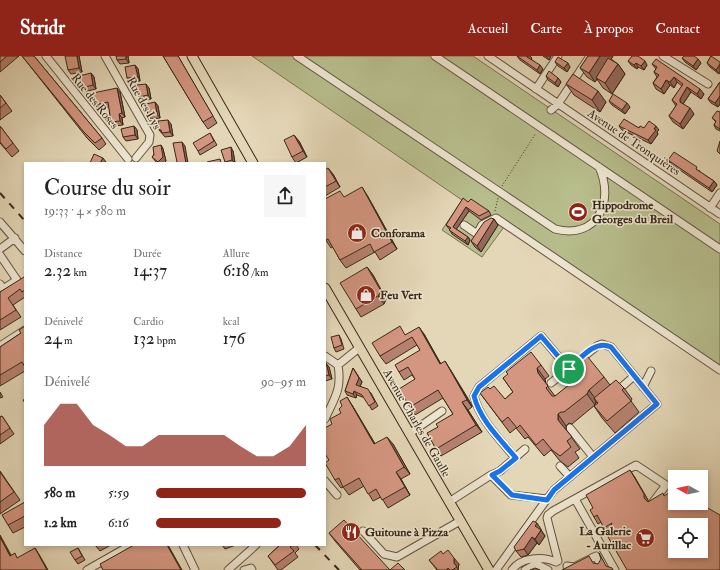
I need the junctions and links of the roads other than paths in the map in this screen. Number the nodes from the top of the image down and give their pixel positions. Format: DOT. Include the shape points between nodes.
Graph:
graph roads {
  1 [pos="46,56"];
  2 [pos="105,56"];
  3 [pos="192,56"];
  4 [pos="297,56"];
  5 [pos="435,56"];
  6 [pos="488,56"];
  7 [pos="558,56"];
  8 [pos="590,56"];
  9 [pos="663,56"];
  10 [pos="708,84"];
  11 [pos="536,89"];
  12 [pos="558,104"];
  13 [pos="551,110"];
  14 [pos="136,158"];
  15 [pos="126,161"];
  16 [pos="142,162"];
  17 [pos="252,162"];
  18 [pos="599,167"];
  19 [pos="720,193"];
  20 [pos="710,208"];
  21 [pos="720,214"];
  22 [pos="0,222"];
  23 [pos="464,225"];
  24 [pos="15,238"];
  25 [pos="0,249"];
  26 [pos="720,249"];
  27 [pos="24,250"];
  28 [pos="0,255"];
  29 [pos="0,284"];
  30 [pos="326,290"];
  31 [pos="24,331"];
  32 [pos="0,346"];
  33 [pos="359,348"];
  34 [pos="326,357"];
  35 [pos="338,365"];
  36 [pos="569,369"];
  37 [pos="720,370"];
  38 [pos="652,371"];
  39 [pos="634,376"];
  40 [pos="551,383"];
  41 [pos="583,386"];
  42 [pos="643,387"];
  43 [pos="611,396"];
  44 [pos="442,411"];
  45 [pos="326,417"];
  46 [pos="570,428"];
  47 [pos="409,434"];
  48 [pos="524,449"];
  49 [pos="516,458"];
  50 [pos="593,458"];
  51 [pos="560,466"];
  52 [pos="492,475"];
  53 [pos="570,477"];
  54 [pos="326,482"];
  55 [pos="337,495"];
  56 [pos="575,499"];
  57 [pos="547,500"];
  58 [pos="449,502"];
  59 [pos="653,502"];
  60 [pos="460,521"];
  61 [pos="363,531"];
  62 [pos="129,546"];
  63 [pos="183,546"];
  64 [pos="255,546"];
  65 [pos="601,566"];
  66 [pos="550,567"];
  67 [pos="566,568"];
  68 [pos="87,570"];
  69 [pos="195,570"];
  70 [pos="228,570"];
  71 [pos="244,570"];
  72 [pos="252,570"];
  73 [pos="489,570"];
  74 [pos="496,570"];
  75 [pos="512,570"];
  76 [pos="525,570"];
  77 [pos="616,570"];
  1 -- 15 [label="street, Rue des Roses"];
  2 -- 14 [label="street, Rue des Lys" via="150,135 149,142"];
  3 -- 17 [label="main road"];
  4 -- 18 [label="street" via="555,229 580,229 597,218 606,198"];
  5 -- 18 [label="street"];
  6 -- 11 [label="street, Avenue de Tronquières"];
  7 -- 11 [label="street"];
  8 -- 12 [label="street"];
  9 -- 10 [label="street"];
  11 -- 12 [label="street, Avenue de Tronquières"];
  12 -- 13 [label="street"];
  12 -- 20 [label="street, Avenue de Tronquières"];
  14 -- 15 [label="street"];
  14 -- 16 [label="street"];
  18 -- 26 [label="street"];
  19 -- 20 [label="street"];
  20 -- 21 [label="street, Avenue de Tronquières"];
  22 -- 24 [label="street"];
  23 -- 37 [label="street" via="476,234 482,225 496,218"];
  24 -- 25 [label="street"];
  24 -- 27 [label="street"];
  28 -- 29 [label="street" via="17,280 4,289"];
  30 -- 33 [label="main road, Avenue Charles de Gaulle"];
  31 -- 32 [label="street"];
  33 -- 35 [label="street"];
  33 -- 47 [label="main road, Avenue Charles de Gaulle"];
  34 -- 35 [label="street"];
  35 -- 45 [label="street" via="339,388"];
  36 -- 39 [label="street" via="596,346 606,344"];
  36 -- 40 [label="street"];
  36 -- 41 [label="street"];
  36 -- 49 [label="street" via="541,336 479,387 474,396 476,405"];
  38 -- 42 [label="street"];
  39 -- 42 [label="street"];
  39 -- 43 [label="street"];
  42 -- 50 [label="street" via="657,404"];
  44 -- 47 [label="street"];
  46 -- 50 [label="street"];
  47 -- 58 [label="main road, Avenue Charles de Gaulle"];
  48 -- 49 [label="street"];
  49 -- 52 [label="street"];
  50 -- 53 [label="street"];
  51 -- 53 [label="street"];
  52 -- 57 [label="street" via="512,495"];
  52 -- 58 [label="street"];
  53 -- 57 [label="street" via="554,490"];
  54 -- 55 [label="street"];
  56 -- 59 [label="street" via="636,465 666,485"];
  56 -- 66 [label="street" via="548,515"];
  56 -- 77 [label="street"];
  57 -- 74 [label="street"];
  58 -- 60 [label="main road, Avenue Charles de Gaulle"];
  60 -- 61 [label="street" via="397,557 384,554"];
  60 -- 73 [label="main road, Avenue Charles de Gaulle"];
  62 -- 68 [label="street"];
  63 -- 69 [label="street"];
  64 -- 70 [label="street"];
  65 -- 67 [label="street" via="596,556 574,567"];
  66 -- 67 [label="street" via="563,561"];
  66 -- 75 [label="street" via="547,558 534,559 524,561"];
  66 -- 76 [label="street" via="536,564"];
  71 -- 72 [label="street"];
}
